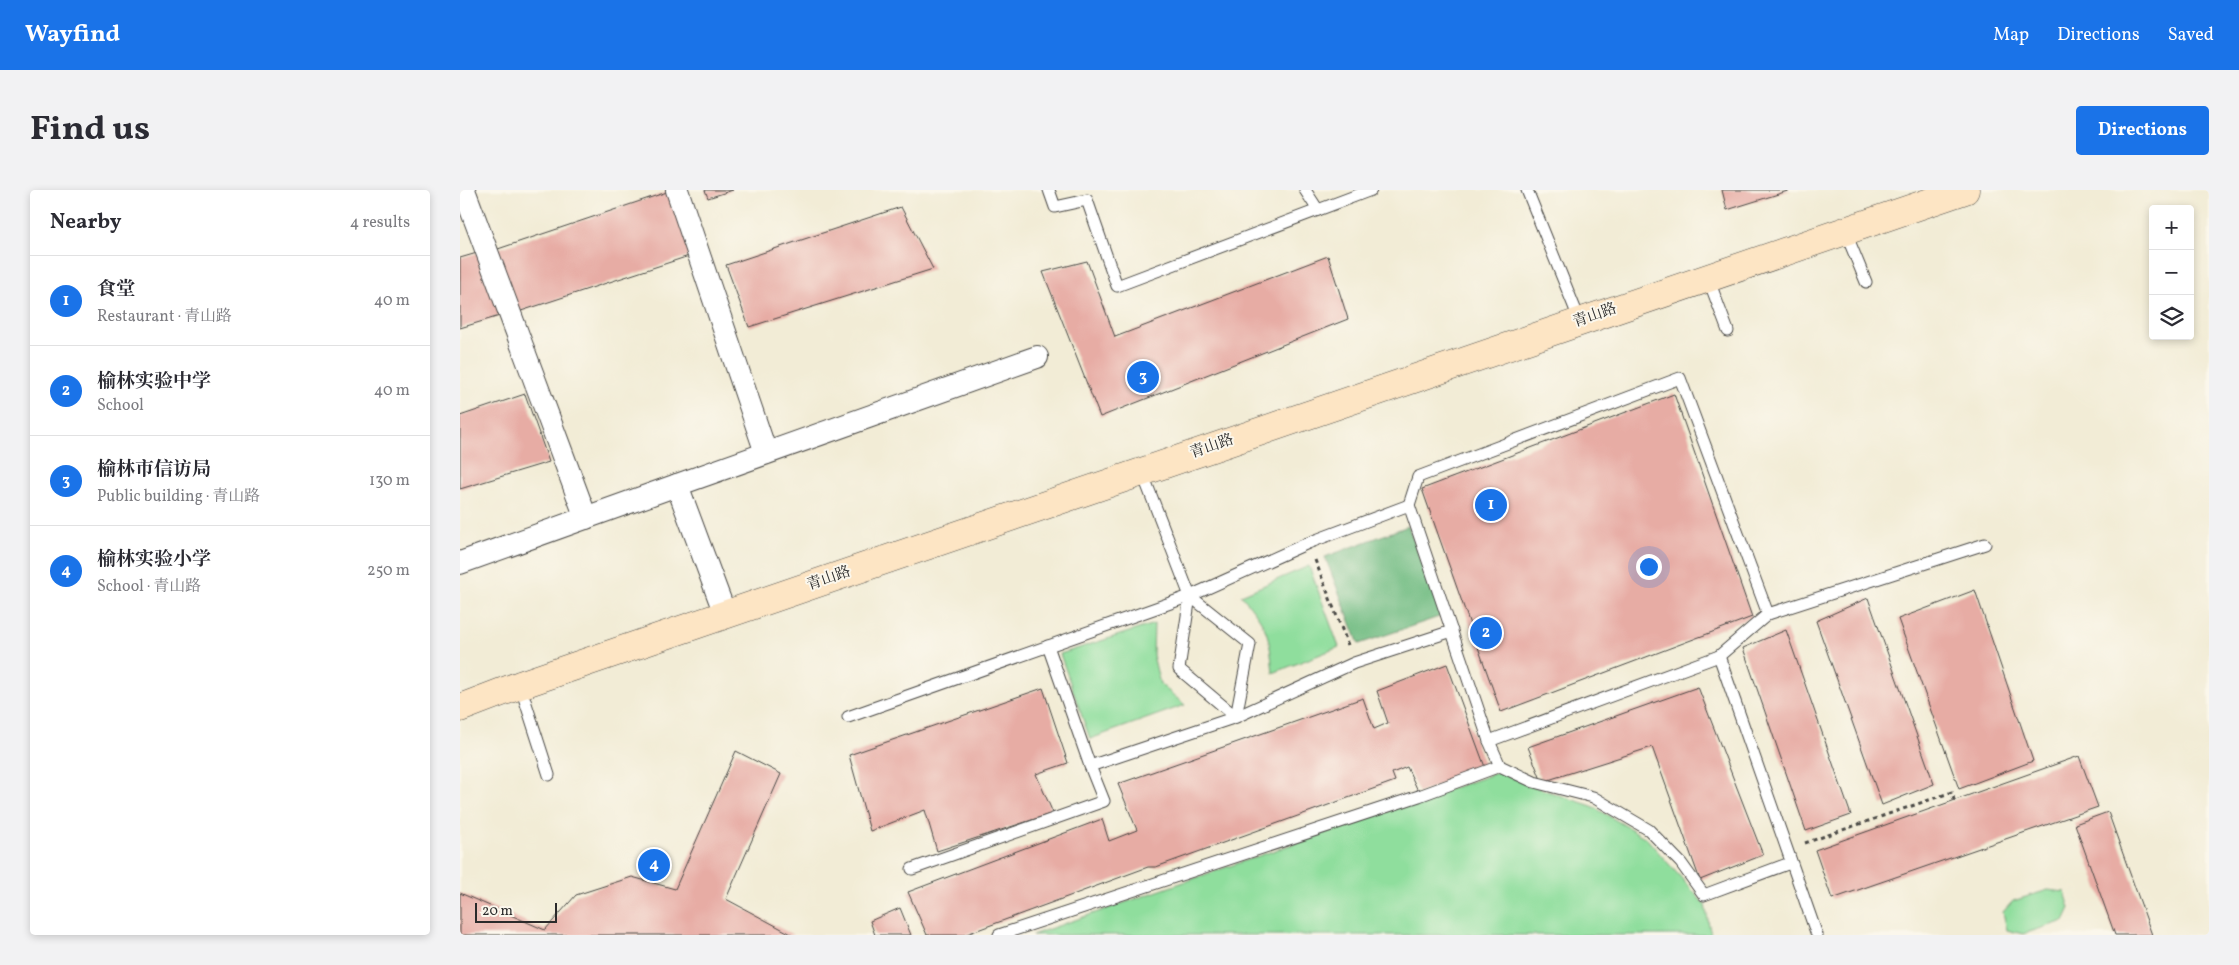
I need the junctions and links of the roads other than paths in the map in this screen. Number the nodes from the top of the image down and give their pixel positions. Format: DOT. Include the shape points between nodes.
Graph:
graph roads {
  1 [pos="464,190"];
  2 [pos="677,190"];
  3 [pos="1049,190"];
  4 [pos="1305,190"];
  5 [pos="1371,190"];
  6 [pos="1527,190"];
  7 [pos="1965,190"];
  8 [pos="1318,210"];
  9 [pos="1845,231"];
  10 [pos="1708,278"];
  11 [pos="1866,282"];
  12 [pos="1580,322"];
  13 [pos="1728,332"];
  14 [pos="1037,358"];
  15 [pos="766,453"];
  16 [pos="1142,472"];
  17 [pos="677,485"];
  18 [pos="1409,505"];
  19 [pos="586,518"];
  20 [pos="1985,544"];
  21 [pos="460,564"];
  22 [pos="1190,596"];
  23 [pos="725,614"];
  24 [pos="1768,614"];
  25 [pos="1452,631"];
  26 [pos="1048,646"];
  27 [pos="1719,656"];
  28 [pos="520,684"];
  29 [pos="460,708"];
  30 [pos="848,717"];
  31 [pos="1236,717"];
  32 [pos="1489,741"];
  33 [pos="1090,766"];
  34 [pos="1500,766"];
  35 [pos="549,775"];
  36 [pos="1790,863"];
  37 [pos="912,869"];
  38 [pos="1000,935"];
  39 [pos="1817,935"];
  1 -- 19 [label="street"];
  2 -- 15 [label="street"];
  3 -- 8 [label="lane" via="1055,207 1087,200 1117,286"];
  4 -- 8 [label="lane"];
  5 -- 8 [label="lane"];
  6 -- 12 [label="lane"];
  7 -- 9 [label="street, 青山路"];
  9 -- 10 [label="street, 青山路"];
  9 -- 11 [label="lane"];
  10 -- 12 [label="street, 青山路"];
  10 -- 13 [label="lane"];
  12 -- 16 [label="street, 青山路"];
  14 -- 15 [label="street"];
  15 -- 17 [label="street"];
  16 -- 22 [label="lane"];
  16 -- 23 [label="street, 青山路"];
  17 -- 19 [label="street"];
  17 -- 23 [label="street"];
  18 -- 22 [label="lane" via="1308,543"];
  18 -- 24 [label="lane" via="1418,476 1680,378"];
  18 -- 25 [label="lane"];
  19 -- 21 [label="street"];
  20 -- 24 [label="lane"];
  22 -- 26 [label="lane"];
  22 -- 31 [label="lane" via="1179,669"];
  22 -- 31 [label="lane" via="1250,644"];
  23 -- 28 [label="street, 青山路"];
  24 -- 27 [label="lane"];
  25 -- 31 [label="lane" via="1354,663"];
  25 -- 32 [label="lane"];
  26 -- 30 [label="lane"];
  26 -- 33 [label="lane"];
  27 -- 32 [label="lane"];
  27 -- 36 [label="lane"];
  28 -- 29 [label="street, 青山路"];
  28 -- 35 [label="lane"];
  31 -- 33 [label="lane"];
  32 -- 34 [label="lane"];
  33 -- 37 [label="lane" via="1104,801"];
  34 -- 36 [label="lane" via="1534,782 1593,797 1648,830 1681,863 1704,895"];
  34 -- 38 [label="lane"];
  36 -- 39 [label="lane"];
}
